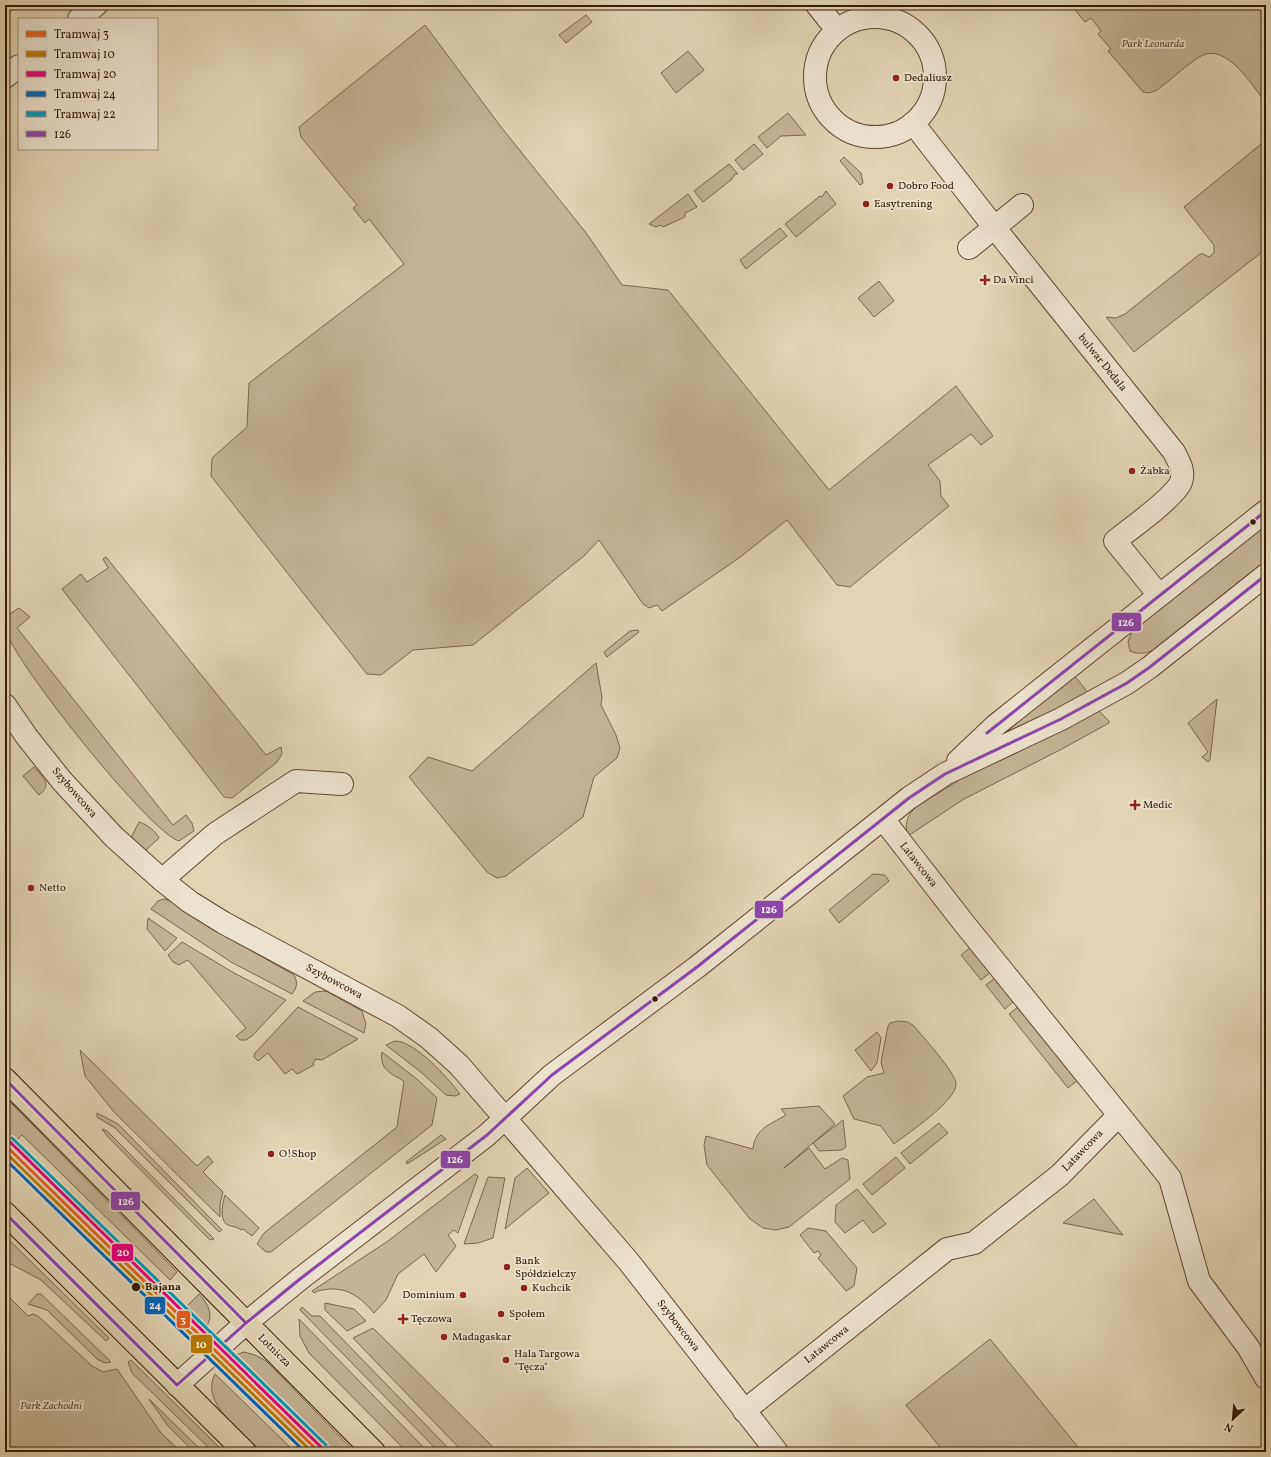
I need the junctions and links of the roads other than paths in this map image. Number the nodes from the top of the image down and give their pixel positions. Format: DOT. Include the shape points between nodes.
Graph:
graph roads {
  1 [pos="96,5"];
  2 [pos="817,5"];
  3 [pos="80,18"];
  4 [pos="837,30"];
  5 [pos="18,67"];
  6 [pos="5,76"];
  7 [pos="913,123"];
  8 [pos="1022,205"];
  9 [pos="994,227"];
  10 [pos="968,248"];
  11 [pos="1266,512"];
  12 [pos="1266,575"];
  13 [pos="1159,595"];
  14 [pos="5,706"];
  15 [pos="945,774"];
  16 [pos="342,784"];
  17 [pos="883,819"];
  18 [pos="162,880"];
  19 [pos="5,1079"];
  20 [pos="1119,1115"];
  21 [pos="507,1118"];
  22 [pos="5,1213"];
  23 [pos="246,1324"];
  24 [pos="1266,1378"];
  25 [pos="177,1385"];
  26 [pos="744,1411"];
  27 [pos="245,1452"];
  28 [pos="374,1452"];
  29 [pos="777,1452"];
  1 -- 3 [label="street"];
  2 -- 4 [label="street"];
  4 -- 7 [label="street" via="852,21 870,17 887,18 904,24 918,35 928,49 935,69 934,89 926,108"];
  4 -- 7 [label="street" via="825,43 818,58 815,75 821,102 834,121 850,132 869,137 888,136"];
  5 -- 6 [label="street"];
  7 -- 9 [label="street, bulwar Dedala"];
  8 -- 9 [label="street"];
  9 -- 10 [label="street"];
  9 -- 13 [label="street, bulwar Dedala" via="1174,452 1182,469 1180,482 1169,497 1115,541"];
  11 -- 13 [label="street"];
  12 -- 15 [label="street" via="1127,683 1061,719"];
  13 -- 15 [label="street" via="996,725"];
  14 -- 18 [label="street, Szybowcowa" via="62,781 114,838"];
  15 -- 17 [label="street" via="908,798"];
  16 -- 18 [label="street" via="296,781 215,834"];
  17 -- 20 [label="street, Latawcowa"];
  17 -- 21 [label="street" via="691,971 552,1075"];
  18 -- 21 [label="street, Szybowcowa" via="190,902 224,923 398,1016 429,1038 459,1065"];
  19 -- 23 [label="main road, Lotnicza"];
  20 -- 24 [label="street" via="1170,1178 1199,1281 1248,1347"];
  20 -- 26 [label="street, Latawcowa" via="1060,1175 974,1243 947,1249"];
  21 -- 23 [label="street"];
  21 -- 26 [label="street, Szybowcowa" via="629,1262"];
  22 -- 25 [label="main road"];
  23 -- 25 [label="street"];
  23 -- 28 [label="main road, Lotnicza"];
  25 -- 27 [label="main road"];
  26 -- 29 [label="street, Szybowcowa"];
}
